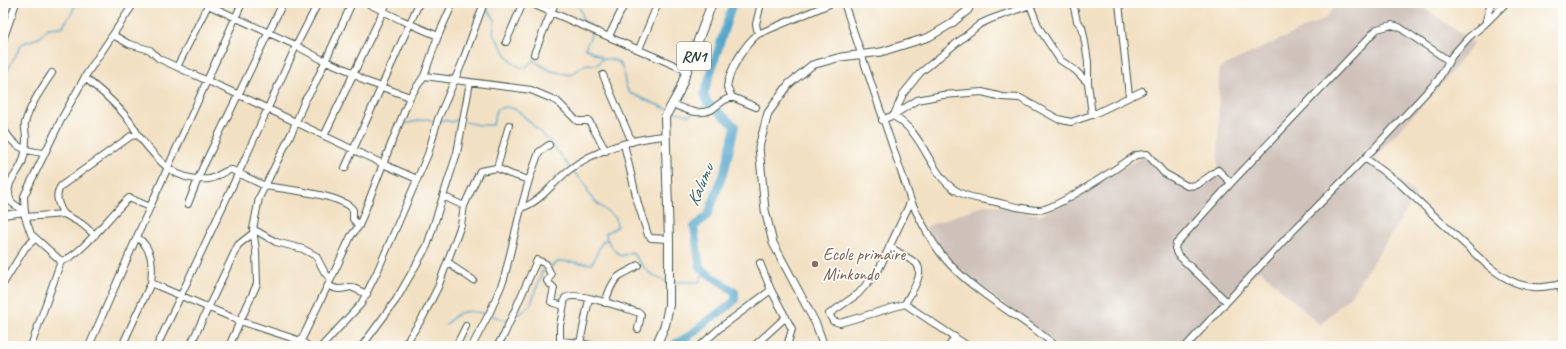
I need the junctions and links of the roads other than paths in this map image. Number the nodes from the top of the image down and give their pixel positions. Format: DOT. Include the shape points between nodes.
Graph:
graph roads {
  1 [pos="16,3"];
  2 [pos="134,3"];
  3 [pos="242,3"];
  4 [pos="283,3"];
  5 [pos="318,3"];
  6 [pos="352,3"];
  7 [pos="367,3"];
  8 [pos="386,3"];
  9 [pos="419,3"];
  10 [pos="453,3"];
  11 [pos="484,3"];
  12 [pos="523,3"];
  13 [pos="530,3"];
  14 [pos="555,3"];
  15 [pos="625,3"];
  16 [pos="658,3"];
  17 [pos="711,3"];
  18 [pos="761,3"];
  19 [pos="832,3"];
  20 [pos="844,3"];
  21 [pos="971,3"];
  22 [pos="1073,3"];
  23 [pos="1119,3"];
  24 [pos="1491,3"];
  25 [pos="1506,3"];
  26 [pos="209,4"];
  27 [pos="1033,4"];
  28 [pos="383,11"];
  29 [pos="552,11"];
  30 [pos="235,19"];
  31 [pos="1484,24"];
  32 [pos="410,25"];
  33 [pos="268,33"];
  34 [pos="758,34"];
  35 [pos="113,35"];
  36 [pos="438,36"];
  37 [pos="609,36"];
  38 [pos="3,40"];
  39 [pos="506,42"];
  40 [pos="296,46"];
  41 [pos="639,49"];
  42 [pos="534,54"];
  43 [pos="861,55"];
  44 [pos="326,61"];
  45 [pos="1449,61"];
  46 [pos="177,67"];
  47 [pos="688,70"];
  48 [pos="52,73"];
  49 [pos="353,73"];
  50 [pos="603,75"];
  51 [pos="424,76"];
  52 [pos="85,78"];
  53 [pos="455,80"];
  54 [pos="206,81"];
  55 [pos="470,82"];
  56 [pos="1088,83"];
  57 [pos="382,88"];
  58 [pos="1142,91"];
  59 [pos="239,95"];
  60 [pos="1129,96"];
  61 [pos="732,97"];
  62 [pos="410,98"];
  63 [pos="756,107"];
  64 [pos="669,108"];
  65 [pos="268,109"];
  66 [pos="894,115"];
  67 [pos="1092,115"];
  68 [pos="882,120"];
  69 [pos="296,122"];
  70 [pos="509,125"];
  71 [pos="3,127"];
  72 [pos="138,135"];
  73 [pos="324,136"];
  74 [pos="665,136"];
  75 [pos="632,142"];
  76 [pos="624,144"];
  77 [pos="549,145"];
  78 [pos="24,150"];
  79 [pos="354,150"];
  80 [pos="606,151"];
  81 [pos="44,153"];
  82 [pos="1365,158"];
  83 [pos="383,164"];
  84 [pos="345,168"];
  85 [pos="497,168"];
  86 [pos="168,169"];
  87 [pos="239,172"];
  88 [pos="198,179"];
  89 [pos="417,179"];
  90 [pos="529,180"];
  91 [pos="1231,183"];
  92 [pos="265,186"];
  93 [pos="443,196"];
  94 [pos="911,201"];
  95 [pos="188,204"];
  96 [pos="464,206"];
  97 [pos="150,207"];
  98 [pos="521,208"];
  99 [pos="64,214"];
  100 [pos="3,215"];
  101 [pos="25,215"];
  102 [pos="358,226"];
  103 [pos="252,232"];
  104 [pos="95,234"];
  105 [pos="137,237"];
  106 [pos="35,239"];
  107 [pos="669,239"];
  108 [pos="890,248"];
  109 [pos="60,261"];
  110 [pos="448,261"];
  111 [pos="760,263"];
  112 [pos="638,265"];
  113 [pos="473,280"];
  114 [pos="329,282"];
  115 [pos="3,284"];
  116 [pos="151,284"];
  117 [pos="1561,284"];
  118 [pos="771,290"];
  119 [pos="367,294"];
  120 [pos="180,295"];
  121 [pos="1563,295"];
  122 [pos="589,299"];
  123 [pos="1227,302"];
  124 [pos="605,303"];
  125 [pos="905,304"];
  126 [pos="563,306"];
  127 [pos="209,308"];
  128 [pos="786,317"];
  129 [pos="240,321"];
  130 [pos="466,326"];
  131 [pos="638,329"];
  132 [pos="954,337"];
  133 [pos="194,339"];
  134 [pos="300,341"];
  135 [pos="580,343"];
  136 [pos="457,344"];
  137 [pos="560,344"];
  138 [pos="31,346"];
  139 [pos="89,346"];
  140 [pos="122,346"];
  141 [pos="157,346"];
  142 [pos="190,346"];
  143 [pos="197,346"];
  144 [pos="228,346"];
  145 [pos="308,346"];
  146 [pos="322,346"];
  147 [pos="362,346"];
  148 [pos="404,346"];
  149 [pos="465,346"];
  150 [pos="472,346"];
  151 [pos="497,346"];
  152 [pos="594,346"];
  153 [pos="656,346"];
  154 [pos="700,346"];
  155 [pos="754,346"];
  156 [pos="787,346"];
  157 [pos="824,346"];
  158 [pos="949,346"];
  159 [pos="968,346"];
  160 [pos="1056,346"];
  161 [pos="1186,346"];
  1 -- 38 [label="street"];
  2 -- 35 [label="street"];
  3 -- 30 [label="street"];
  4 -- 33 [label="street"];
  5 -- 40 [label="street"];
  6 -- 44 [label="street"];
  7 -- 28 [label="street"];
  8 -- 28 [label="street"];
  9 -- 32 [label="street"];
  10 -- 36 [label="street"];
  11 -- 53 [label="street"];
  12 -- 39 [label="street"];
  13 -- 29 [label="street"];
  14 -- 29 [label="street"];
  15 -- 37 [label="street"];
  16 -- 41 [label="street"];
  17 -- 47 [label="highway, RN1"];
  18 -- 34 [label="street" via="756,24"];
  19 -- 34 [label="street"];
  20 -- 43 [label="street"];
  21 -- 43 [label="main road" via="968,10 951,24 929,37 881,52"];
  22 -- 56 [label="street" via="1086,42"];
  23 -- 60 [label="street"];
  24 -- 31 [label="street"];
  25 -- 31 [label="street"];
  26 -- 30 [label="street"];
  26 -- 46 [label="street"];
  27 -- 56 [label="street" via="1039,28 1060,60"];
  27 -- 66 [label="street" via="985,21 933,61 909,84"];
  28 -- 32 [label="street"];
  28 -- 49 [label="street"];
  29 -- 37 [label="street"];
  29 -- 42 [label="street"];
  30 -- 33 [label="street"];
  30 -- 54 [label="street"];
  31 -- 45 [label="street"];
  32 -- 36 [label="street"];
  32 -- 57 [label="street"];
  33 -- 40 [label="street"];
  33 -- 59 [label="street"];
  34 -- 61 [label="street" via="748,42 728,83"];
  35 -- 46 [label="street" via="129,44 150,50 158,58"];
  35 -- 52 [label="street"];
  36 -- 51 [label="street"];
  37 -- 41 [label="street"];
  40 -- 44 [label="street"];
  40 -- 65 [label="street"];
  41 -- 47 [label="street"];
  43 -- 68 [label="street"];
  43 -- 157 [label="main road" via="817,63 789,84 768,113 759,147 765,210 773,243 816,324"];
  44 -- 49 [label="street"];
  44 -- 69 [label="street"];
  45 -- 82 [label="street" via="1438,80"];
  45 -- 91 [label="street" via="1399,27 1392,25 1377,29"];
  46 -- 54 [label="street"];
  47 -- 64 [label="highway, RN1"];
  48 -- 78 [label="street" via="35,100 26,122"];
  49 -- 57 [label="street"];
  49 -- 73 [label="street"];
  50 -- 75 [label="street"];
  51 -- 53 [label="street"];
  51 -- 62 [label="street"];
  52 -- 72 [label="street" via="105,93"];
  52 -- 81 [label="street"];
  53 -- 55 [label="street"];
  53 -- 89 [label="street"];
  54 -- 59 [label="street"];
  54 -- 86 [label="street"];
  55 -- 80 [label="street" via="520,88 551,98 562,105 577,121 589,121"];
  55 -- 93 [label="street" via="457,153"];
  56 -- 67 [label="street"];
  57 -- 62 [label="street"];
  57 -- 79 [label="street"];
  58 -- 60 [label="street"];
  59 -- 65 [label="street"];
  59 -- 88 [label="street"];
  60 -- 67 [label="street"];
  61 -- 63 [label="street"];
  61 -- 64 [label="street" via="718,103 712,110 695,112"];
  62 -- 83 [label="street"];
  64 -- 74 [label="highway, RN1" via="664,123"];
  65 -- 69 [label="street"];
  65 -- 87 [label="street"];
  66 -- 67 [label="street" via="917,100 982,92 1020,98 1058,119 1069,122"];
  66 -- 68 [label="street"];
  66 -- 91 [label="street" via="910,127 932,164 951,187 960,194 972,198 1041,210 1088,186 1142,153 1150,156 1164,173 1187,186 1197,185 1218,170"];
  68 -- 94 [label="street"];
  69 -- 73 [label="street"];
  69 -- 92 [label="street"];
  70 -- 85 [label="street"];
  71 -- 78 [label="street" via="11,141"];
  72 -- 86 [label="street"];
  72 -- 99 [label="street" via="127,138 61,186 57,198"];
  73 -- 79 [label="street"];
  74 -- 75 [label="street"];
  74 -- 107 [label="highway, RN1"];
  75 -- 76 [label="street"];
  76 -- 80 [label="street"];
  76 -- 107 [label="street" via="648,235 651,238"];
  77 -- 90 [label="street" via="539,152"];
  78 -- 81 [label="street"];
  78 -- 101 [label="street" via="21,165 13,176 9,193 11,202"];
  79 -- 83 [label="street"];
  79 -- 84 [label="street"];
  80 -- 98 [label="street" via="570,169 551,189"];
  81 -- 101 [label="street" via="24,196"];
  82 -- 117 [label="street" via="1398,182 1502,276 1535,287"];
  82 -- 123 [label="street"];
  83 -- 89 [label="street"];
  83 -- 102 [label="street"];
  85 -- 90 [label="street"];
  85 -- 96 [label="street" via="480,171"];
  86 -- 88 [label="street"];
  86 -- 97 [label="street"];
  87 -- 88 [label="street" via="229,170 214,178"];
  87 -- 92 [label="street"];
  87 -- 120 [label="street"];
  88 -- 95 [label="street"];
  89 -- 119 [label="street"];
  90 -- 98 [label="street"];
  91 -- 123 [label="street" via="1175,248 1177,254"];
  92 -- 102 [label="street" via="325,196 347,203 353,210 353,219"];
  92 -- 103 [label="street" via="259,198"];
  93 -- 96 [label="street"];
  93 -- 147 [label="street" via="422,256 396,300"];
  94 -- 108 [label="street"];
  94 -- 160 [label="street" via="924,227 950,264"];
  96 -- 110 [label="street" via="461,224"];
  97 -- 104 [label="street" via="128,198"];
  97 -- 105 [label="street"];
  98 -- 150 [label="street" via="507,270 489,314"];
  99 -- 101 [label="street"];
  99 -- 104 [label="street"];
  100 -- 101 [label="street"];
  101 -- 106 [label="street"];
  102 -- 114 [label="street" via="350,236"];
  103 -- 114 [label="street" via="316,256"];
  103 -- 127 [label="street" via="238,245"];
  103 -- 129 [label="street" via="256,251 257,284"];
  104 -- 109 [label="street" via="68,259"];
  105 -- 116 [label="street" via="150,252"];
  105 -- 139 [label="street"];
  106 -- 109 [label="street"];
  106 -- 115 [label="street" via="25,248"];
  107 -- 153 [label="highway, RN1" via="667,315 661,338"];
  108 -- 125 [label="street" via="919,267 919,277"];
  108 -- 125 [label="street" via="880,267 861,291 829,314 833,321 840,323"];
  109 -- 138 [label="street"];
  110 -- 113 [label="street"];
  110 -- 148 [label="street" via="434,297"];
  111 -- 118 [label="street"];
  112 -- 124 [label="street" via="618,277 609,290"];
  114 -- 119 [label="street" via="338,290 351,287"];
  114 -- 134 [label="street"];
  116 -- 120 [label="street"];
  116 -- 140 [label="street"];
  117 -- 121 [label="street"];
  118 -- 128 [label="street"];
  118 -- 154 [label="street"];
  119 -- 146 [label="street" via="350,317"];
  120 -- 127 [label="street"];
  120 -- 141 [label="street"];
  122 -- 124 [label="street"];
  122 -- 126 [label="street" via="566,297"];
  122 -- 135 [label="street"];
  123 -- 161 [label="street"];
  124 -- 131 [label="street" via="642,315"];
  125 -- 132 [label="street"];
  126 -- 137 [label="street"];
  126 -- 151 [label="street" via="551,301 554,288 548,281 548,267 536,261"];
  127 -- 129 [label="street"];
  127 -- 133 [label="street"];
  128 -- 155 [label="street"];
  128 -- 156 [label="street" via="792,329"];
  129 -- 134 [label="street"];
  129 -- 144 [label="street"];
  130 -- 136 [label="street"];
  132 -- 158 [label="street"];
  132 -- 159 [label="street"];
  133 -- 142 [label="street"];
  133 -- 143 [label="street"];
  134 -- 145 [label="street"];
  135 -- 137 [label="street"];
  135 -- 152 [label="street"];
  136 -- 149 [label="street"];
}
